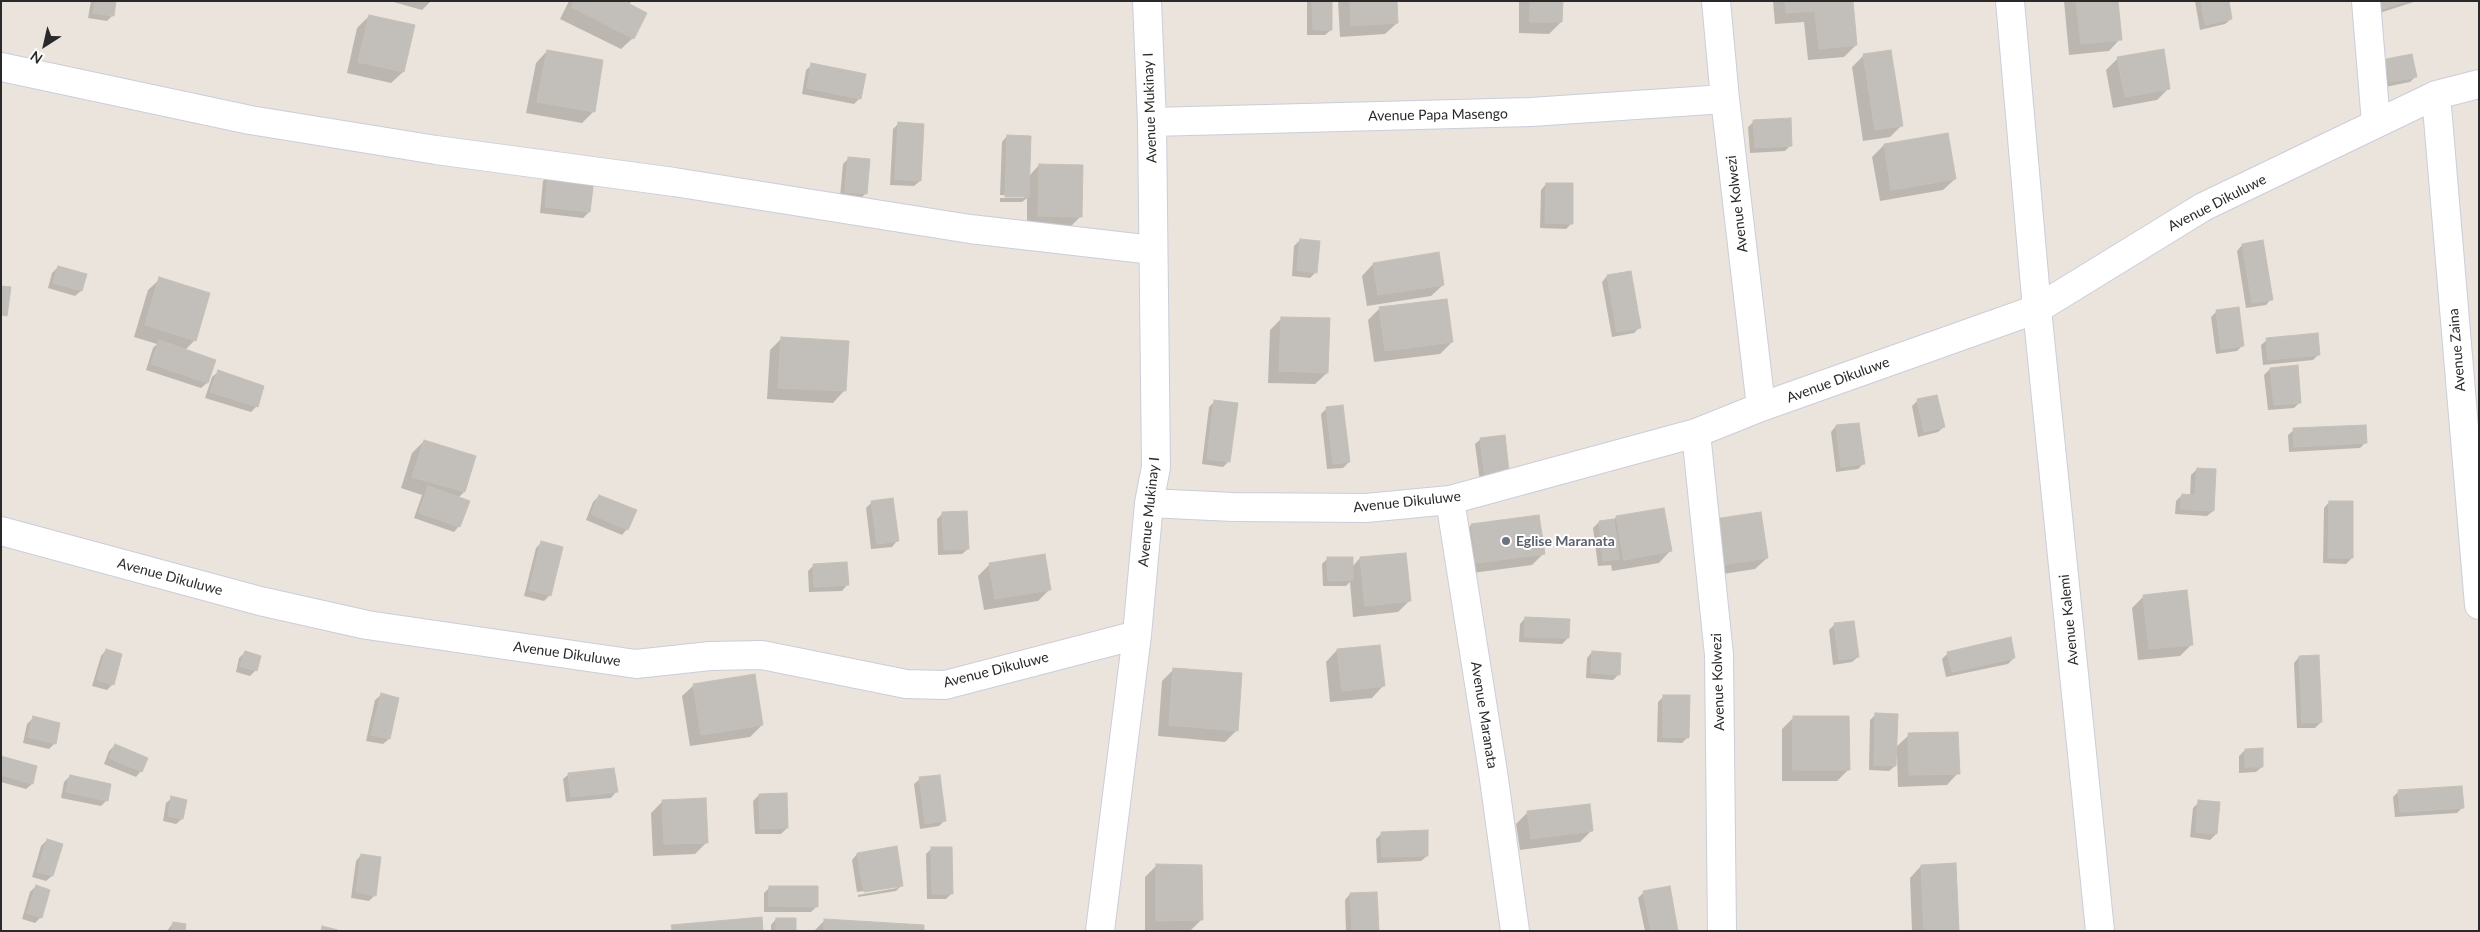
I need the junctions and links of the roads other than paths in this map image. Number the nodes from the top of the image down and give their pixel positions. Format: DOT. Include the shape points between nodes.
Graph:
graph roads {
  1 [pos="1147,1"];
  2 [pos="1716,1"];
  3 [pos="2010,1"];
  4 [pos="2366,1"];
  5 [pos="1,67"];
  6 [pos="2479,84"];
  7 [pos="2436,95"];
  8 [pos="1725,99"];
  9 [pos="1152,122"];
  10 [pos="2376,123"];
  11 [pos="1153,250"];
  12 [pos="2037,309"];
  13 [pos="1761,407"];
  14 [pos="1696,433"];
  15 [pos="1450,500"];
  16 [pos="1149,503"];
  17 [pos="1,531"];
  18 [pos="2479,605"];
  19 [pos="1137,635"];
  20 [pos="1100,931"];
  21 [pos="1516,931"];
  22 [pos="1722,931"];
  23 [pos="2100,931"];
  1 -- 9 [label="street, Avenue Mukinay I"];
  2 -- 8 [label="street, Avenue Kolwezi"];
  3 -- 12 [label="street, Avenue Kalemi"];
  4 -- 10 [label="street"];
  5 -- 11 [label="street" via="250,120 436,150 674,182 970,229"];
  6 -- 7 [label="street, Avenue Dikuluwe"];
  7 -- 10 [label="street, Avenue Dikuluwe"];
  7 -- 18 [label="street, Avenue Zaina"];
  8 -- 9 [label="street, Avenue Papa Masengo" via="1531,112"];
  8 -- 13 [label="street, Avenue Kolwezi"];
  9 -- 11 [label="street, Avenue Mukinay I"];
  10 -- 12 [label="street, Avenue Dikuluwe" via="2202,207"];
  11 -- 16 [label="street, Avenue Mukinay I" via="1156,467"];
  12 -- 13 [label="street, Avenue Dikuluwe"];
  12 -- 23 [label="street, Avenue Kalemi"];
  13 -- 14 [label="street, Avenue Dikuluwe"];
  14 -- 15 [label="street, Avenue Dikuluwe"];
  14 -- 22 [label="street, Avenue Kolwezi" via="1719,655"];
  15 -- 16 [label="street, Avenue Dikuluwe" via="1366,508"];
  15 -- 21 [label="street, Avenue Maranata"];
  16 -- 19 [label="street, Avenue Mukinay I"];
  17 -- 19 [label="street, Avenue Dikuluwe" via="260,601 367,625 636,664 710,656 762,655 906,684 945,685"];
  19 -- 20 [label="street, Avenue Mukinay I"];
}
